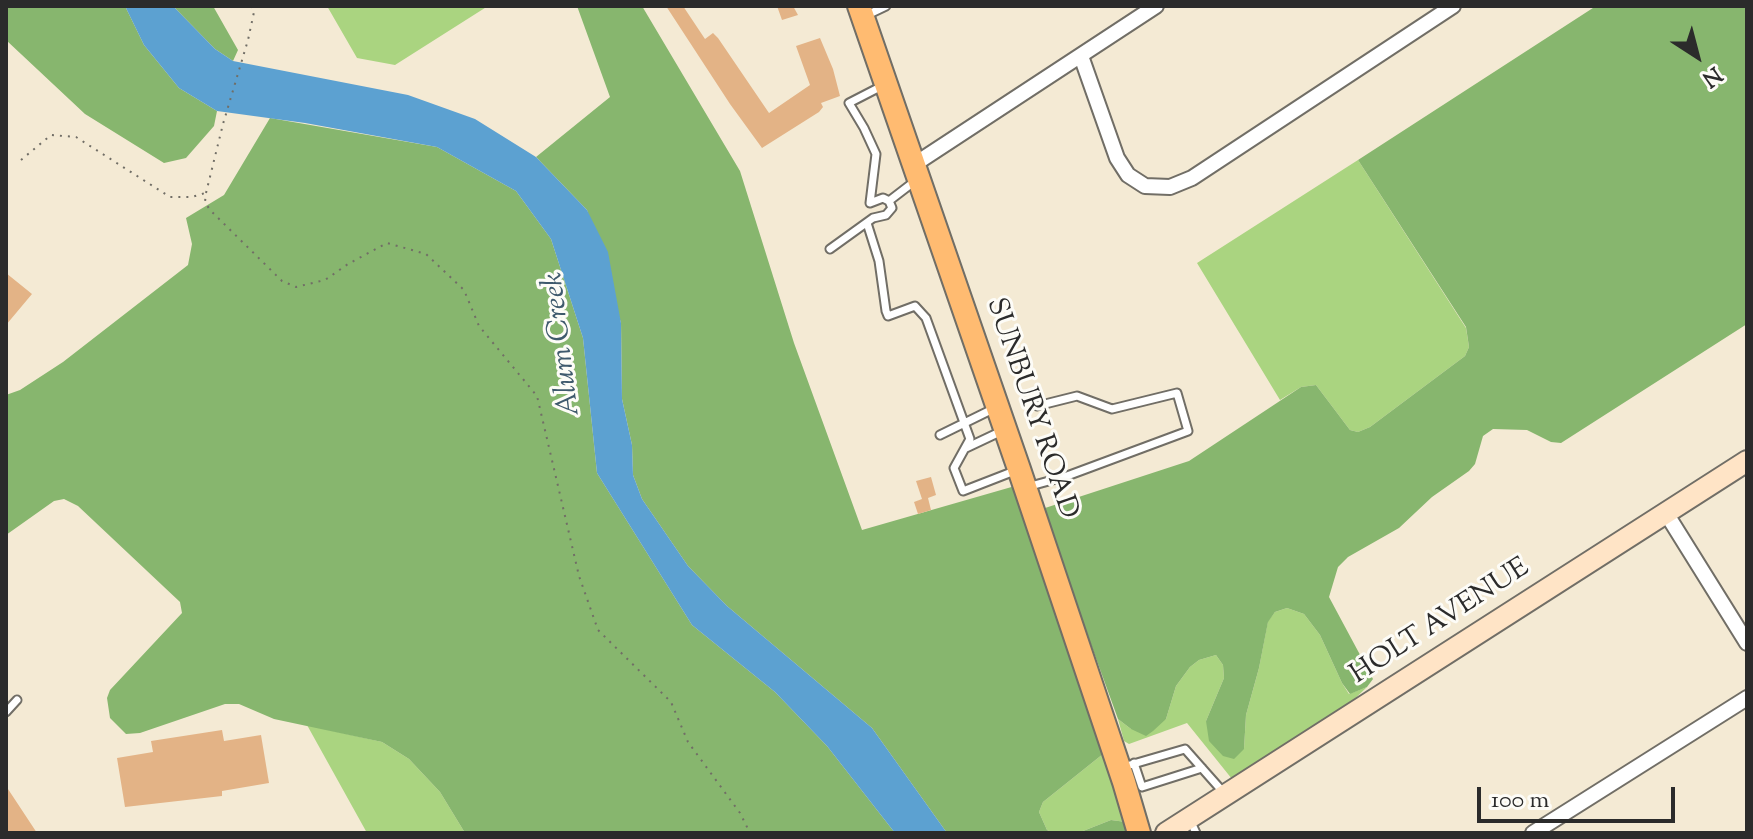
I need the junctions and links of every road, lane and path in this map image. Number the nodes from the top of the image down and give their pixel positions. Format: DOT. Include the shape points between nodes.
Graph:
graph roads {
  1 [pos="251,6"];
  2 [pos="886,6"];
  3 [pos="1156,6"];
  4 [pos="1453,6"];
  5 [pos="861,11"];
  6 [pos="1081,56"];
  7 [pos="887,84"];
  8 [pos="21,160"];
  9 [pos="917,171"];
  10 [pos="206,193"];
  11 [pos="889,201"];
  12 [pos="870,203"];
  13 [pos="870,220"];
  14 [pos="830,249"];
  15 [pos="1037,406"];
  16 [pos="997,407"];
  17 [pos="964,423"];
  18 [pos="1005,430"];
  19 [pos="940,435"];
  20 [pos="966,448"];
  21 [pos="1747,461"];
  22 [pos="1022,478"];
  23 [pos="1666,513"];
  24 [pos="1747,643"];
  25 [pos="1747,698"];
  26 [pos="17,700"];
  27 [pos="6,712"];
  28 [pos="1127,766"];
  29 [pos="1202,768"];
  30 [pos="1226,794"];
  31 [pos="1192,826"];
  32 [pos="750,833"];
  33 [pos="1139,833"];
  34 [pos="1166,833"];
  35 [pos="1533,833"];
  1 -- 10 [label="path" via="248,40"];
  2 -- 5 [label="lane"];
  3 -- 6 [label="street"];
  4 -- 6 [label="street" via="1192,178 1170,187 1145,186 1128,175"];
  5 -- 7 [label="main road, SUNBURY ROAD"];
  6 -- 9 [label="street"];
  7 -- 9 [label="main road, SUNBURY ROAD"];
  7 -- 12 [label="lane" via="849,103 876,154"];
  8 -- 10 [label="path" via="51,135 76,137 170,197"];
  9 -- 11 [label="lane"];
  9 -- 16 [label="main road, SUNBURY ROAD"];
  10 -- 32 [label="path" via="210,210 282,281 296,287 325,280 387,243 426,254 464,290 479,326 537,396 579,576 598,630 671,702 688,742"];
  11 -- 12 [label="lane"];
  11 -- 13 [label="lane" via="892,208 886,215"];
  12 -- 13 [label="lane"];
  13 -- 14 [label="lane"];
  13 -- 17 [label="lane" via="888,316 909,306 919,308"];
  15 -- 22 [label="lane" via="1077,396 1112,409 1177,393 1188,431 1067,476"];
  16 -- 17 [label="lane"];
  16 -- 18 [label="main road, SUNBURY ROAD"];
  17 -- 19 [label="lane"];
  17 -- 20 [label="lane" via="970,439"];
  18 -- 20 [label="lane"];
  18 -- 22 [label="main road, SUNBURY ROAD"];
  20 -- 22 [label="lane" via="954,468 963,491"];
  21 -- 23 [label="street, HOLT AVENUE"];
  22 -- 28 [label="main road, SUNBURY ROAD"];
  23 -- 24 [label="street"];
  23 -- 30 [label="street, HOLT AVENUE"];
  25 -- 35 [label="street"];
  26 -- 27 [label="lane"];
  28 -- 29 [label="lane" via="1185,749"];
  28 -- 29 [label="lane" via="1142,787"];
  28 -- 33 [label="main road, SUNBURY ROAD"];
  29 -- 30 [label="lane"];
  30 -- 31 [label="street, HOLT AVENUE"];
  31 -- 34 [label="street, HOLT AVENUE"];
}
